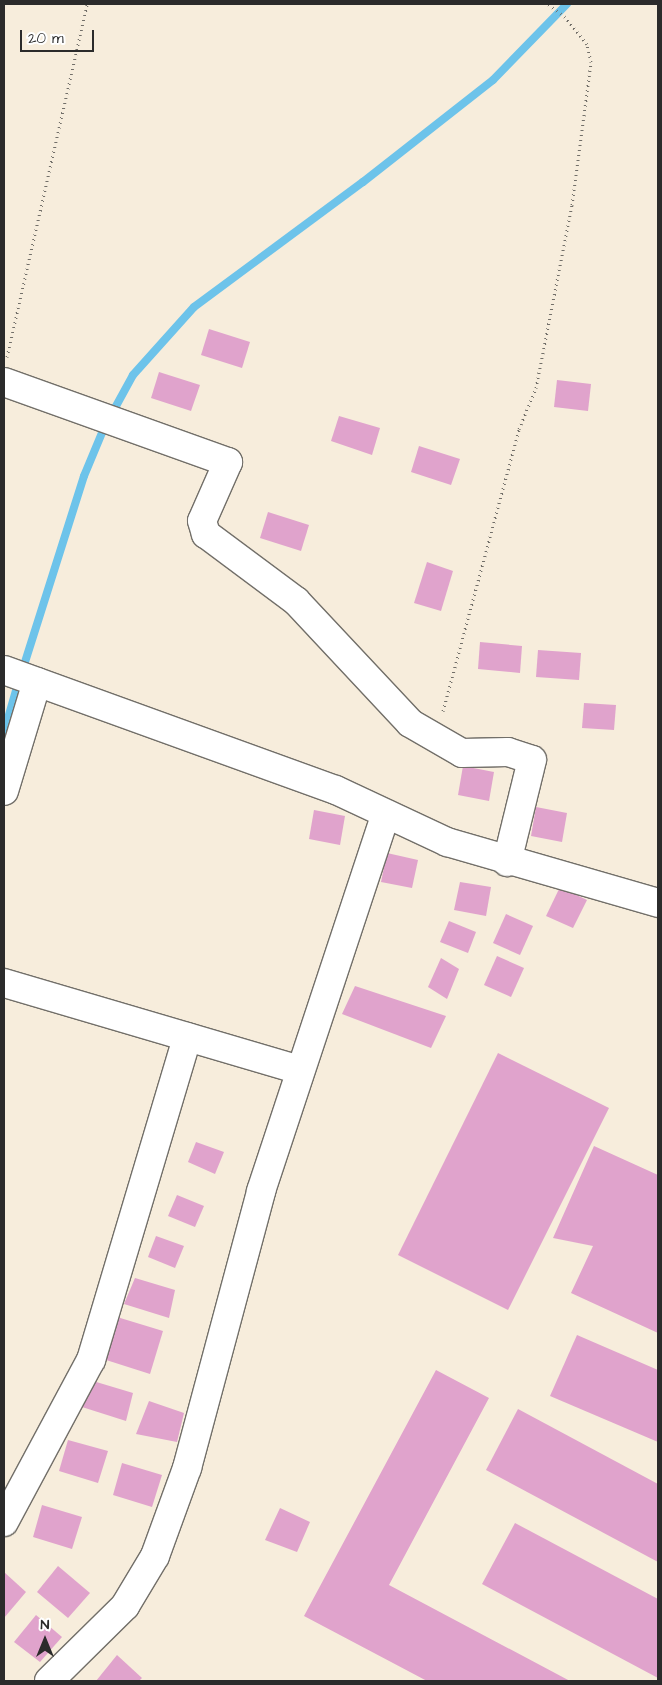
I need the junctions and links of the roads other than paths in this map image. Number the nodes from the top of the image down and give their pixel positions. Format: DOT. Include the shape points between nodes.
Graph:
graph roads {
  1 [pos="5,372"];
  2 [pos="4,670"];
  3 [pos="37,682"];
  4 [pos="4,791"];
  5 [pos="386,814"];
  6 [pos="507,862"];
  7 [pos="658,903"];
  8 [pos="4,983"];
  9 [pos="187,1037"];
  10 [pos="299,1070"];
  11 [pos="4,1522"];
  12 [pos="49,1681"];
  1 -- 6 [label="street" via="108,419 228,462 202,521 206,534 296,600 410,724 462,753 515,753 532,760"];
  2 -- 3 [label="street"];
  3 -- 4 [label="street"];
  3 -- 5 [label="street" via="336,790"];
  5 -- 6 [label="street" via="447,842"];
  5 -- 10 [label="street"];
  6 -- 7 [label="street"];
  8 -- 9 [label="street"];
  9 -- 10 [label="street"];
  9 -- 11 [label="street" via="91,1360"];
  10 -- 12 [label="street" via="258,1200 187,1468 155,1556 125,1606"];
}
